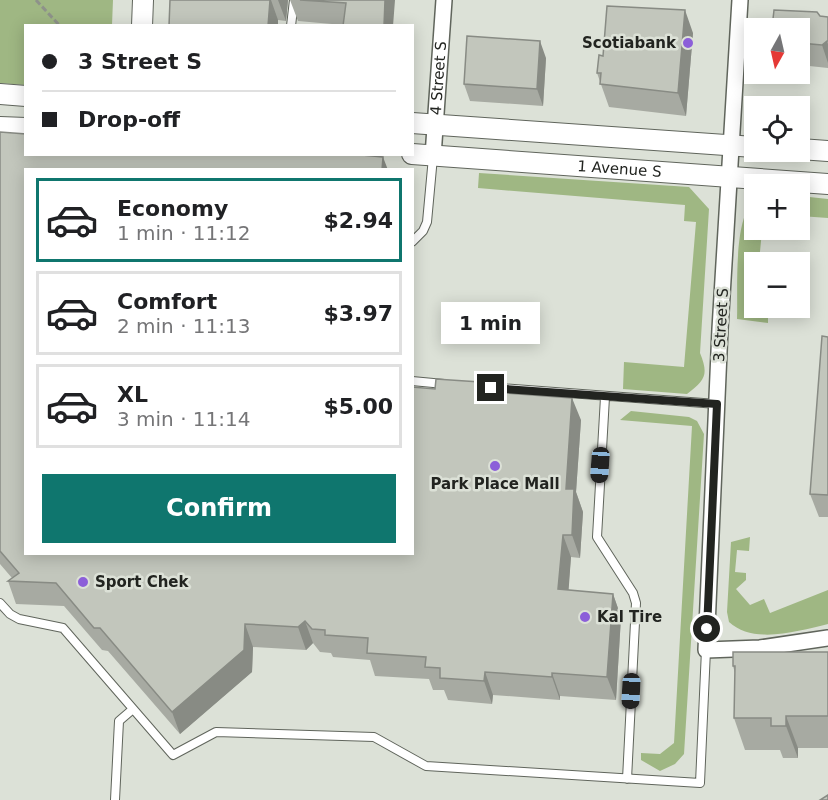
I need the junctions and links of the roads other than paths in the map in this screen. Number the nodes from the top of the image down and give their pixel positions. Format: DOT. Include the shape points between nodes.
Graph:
graph roads {
  1 [pos="144,0"];
  2 [pos="294,0"];
  3 [pos="444,0"];
  4 [pos="740,0"];
  5 [pos="142,24"];
  6 [pos="291,24"];
  7 [pos="0,94"];
  8 [pos="24,96"];
  9 [pos="414,123"];
  10 [pos="436,124"];
  11 [pos="0,127"];
  12 [pos="24,128"];
  13 [pos="732,145"];
  14 [pos="744,146"];
  15 [pos="810,150"];
  16 [pos="828,151"];
  17 [pos="414,154"];
  18 [pos="433,156"];
  19 [pos="729,178"];
  20 [pos="828,184"];
  21 [pos="414,240"];
  22 [pos="414,381"];
  23 [pos="458,385"];
  24 [pos="468,386"];
  25 [pos="604,396"];
  26 [pos="717,404"];
  27 [pos="0,603"];
  28 [pos="828,638"];
  29 [pos="706,650"];
  30 [pos="133,709"];
  31 [pos="627,779"];
  32 [pos="115,800"];
  1 -- 5 [label="street"];
  2 -- 6 [label="lane"];
  3 -- 10 [label="street, 4 Street S"];
  4 -- 13 [label="street, 3 Street S"];
  7 -- 8 [label="street"];
  9 -- 10 [label="street"];
  10 -- 13 [label="street"];
  10 -- 18 [label="street, 4 Street S"];
  11 -- 12 [label="street"];
  13 -- 14 [label="street"];
  13 -- 19 [label="street, 3 Street S"];
  15 -- 16 [label="street"];
  17 -- 18 [label="street, 1 Avenue S"];
  18 -- 19 [label="street, 1 Avenue S"];
  18 -- 21 [label="lane" via="427,222"];
  19 -- 20 [label="street, 1 Avenue S"];
  19 -- 26 [label="street, 3 Street S"];
  22 -- 23 [label="lane"];
  24 -- 25 [label="lane"];
  25 -- 26 [label="lane"];
  25 -- 31 [label="lane" via="597,537 636,603"];
  26 -- 29 [label="street, 3 Street S"];
  27 -- 30 [label="lane" via="20,619 63,628"];
  28 -- 29 [label="street" via="760,648"];
  29 -- 31 [label="lane" via="700,783"];
  30 -- 31 [label="lane" via="173,755 216,732 374,737 426,766"];
  30 -- 32 [label="lane" via="120,721"];
}
